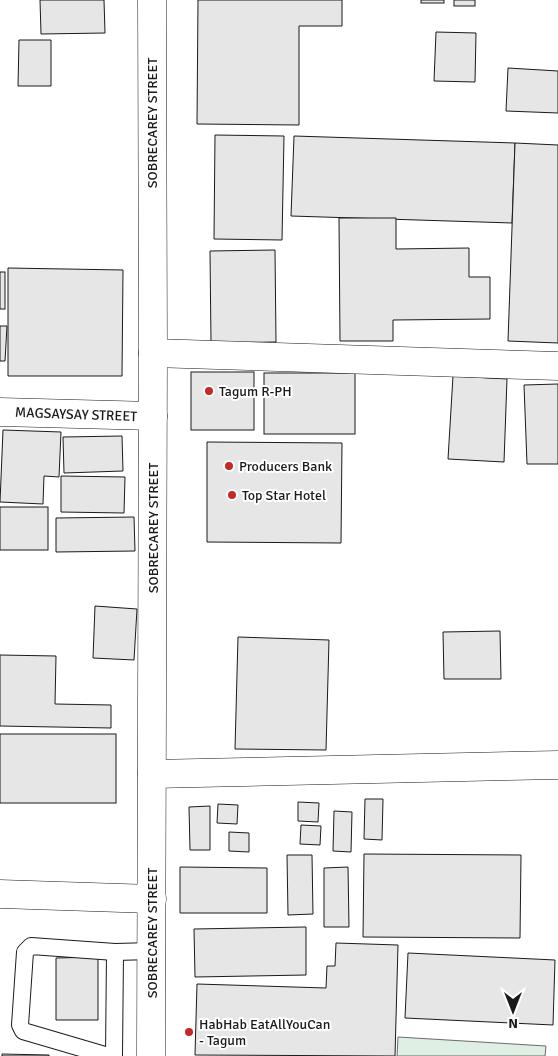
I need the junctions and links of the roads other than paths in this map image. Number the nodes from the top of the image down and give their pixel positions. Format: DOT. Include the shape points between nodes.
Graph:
graph roads {
  1 [pos="152,0"];
  2 [pos="153,353"];
  3 [pos="558,366"];
  4 [pos="0,412"];
  5 [pos="153,416"];
  6 [pos="558,765"];
  7 [pos="152,774"];
  8 [pos="0,894"];
  9 [pos="152,899"];
  10 [pos="152,951"];
  11 [pos="115,952"];
  12 [pos="108,1056"];
  13 [pos="114,1056"];
  14 [pos="151,1056"];
  1 -- 2 [label="street, SOBRECAREY STREET"];
  2 -- 3 [label="street"];
  2 -- 5 [label="street, SOBRECAREY STREET"];
  4 -- 5 [label="street, MAGSAYSAY STREET"];
  5 -- 7 [label="street, SOBRECAREY STREET"];
  6 -- 7 [label="street"];
  7 -- 9 [label="street, SOBRECAREY STREET"];
  8 -- 9 [label="street"];
  9 -- 10 [label="street, SOBRECAREY STREET"];
  10 -- 11 [label="lane"];
  10 -- 14 [label="street, SOBRECAREY STREET"];
  11 -- 12 [label="lane" via="27,948 20,1025 25,1032"];
  11 -- 13 [label="lane"];
}
